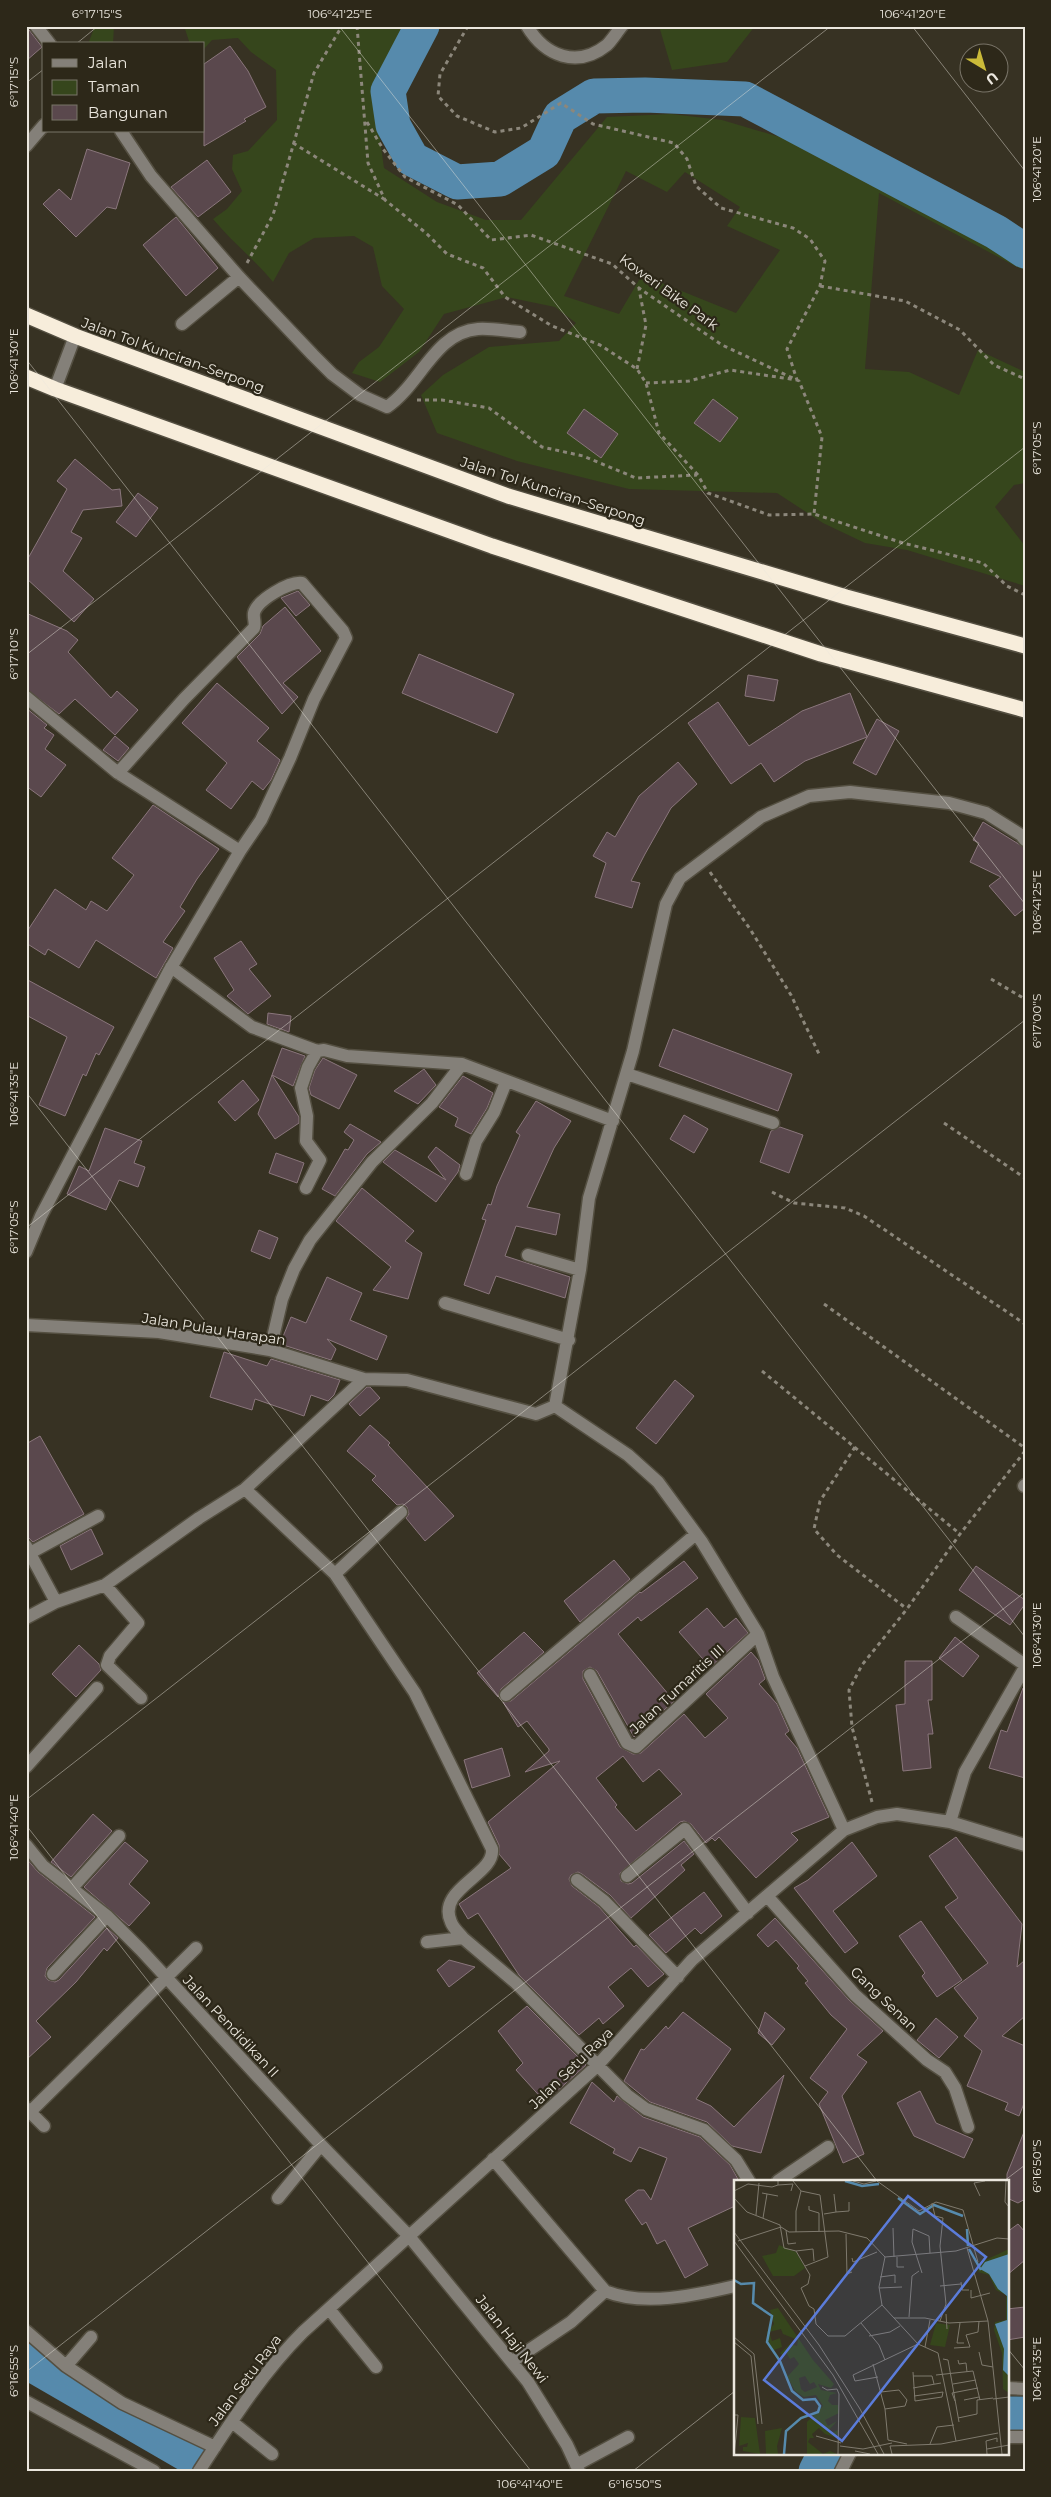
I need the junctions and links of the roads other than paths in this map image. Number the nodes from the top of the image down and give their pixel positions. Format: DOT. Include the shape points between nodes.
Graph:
graph roads {
  1 [pos="36,26"];
  2 [pos="528,26"];
  3 [pos="622,26"];
  4 [pos="48,42"];
  5 [pos="42,127"];
  6 [pos="122,132"];
  7 [pos="26,146"];
  8 [pos="239,277"];
  9 [pos="26,315"];
  10 [pos="182,324"];
  11 [pos="520,332"];
  12 [pos="75,336"];
  13 [pos="26,377"];
  14 [pos="54,389"];
  15 [pos="1025,646"];
  16 [pos="26,697"];
  17 [pos="1025,710"];
  18 [pos="118,773"];
  19 [pos="1025,840"];
  20 [pos="240,851"];
  21 [pos="171,967"];
  22 [pos="317,1051"];
  23 [pos="462,1064"];
  24 [pos="627,1074"];
  25 [pos="506,1082"];
  26 [pos="613,1121"];
  27 [pos="773,1123"];
  28 [pos="466,1174"];
  29 [pos="306,1188"];
  30 [pos="26,1252"];
  31 [pos="528,1254"];
  32 [pos="580,1270"];
  33 [pos="445,1303"];
  34 [pos="26,1326"];
  35 [pos="569,1340"];
  36 [pos="270,1350"];
  37 [pos="364,1379"];
  38 [pos="556,1406"];
  39 [pos="245,1489"];
  40 [pos="401,1512"];
  41 [pos="98,1516"];
  42 [pos="696,1534"];
  43 [pos="28,1550"];
  44 [pos="335,1574"];
  45 [pos="105,1585"];
  46 [pos="56,1602"];
  47 [pos="956,1617"];
  48 [pos="26,1618"];
  49 [pos="758,1634"];
  50 [pos="1025,1666"];
  51 [pos="590,1676"];
  52 [pos="97,1688"];
  53 [pos="506,1696"];
  54 [pos="141,1698"];
  55 [pos="26,1768"];
  56 [pos="950,1822"];
  57 [pos="844,1830"];
  58 [pos="120,1836"];
  59 [pos="26,1845"];
  60 [pos="1025,1845"];
  61 [pos="628,1876"];
  62 [pos="577,1880"];
  63 [pos="72,1888"];
  64 [pos="768,1897"];
  65 [pos="748,1913"];
  66 [pos="107,1916"];
  67 [pos="463,1938"];
  68 [pos="427,1942"];
  69 [pos="196,1948"];
  70 [pos="53,1974"];
  71 [pos="678,1977"];
  72 [pos="165,1978"];
  73 [pos="597,2066"];
  74 [pos="28,2110"];
  75 [pos="44,2126"];
  76 [pos="968,2127"];
  77 [pos="321,2145"];
  78 [pos="828,2147"];
  79 [pos="493,2159"];
  80 [pos="748,2180"];
  81 [pos="779,2180"];
  82 [pos="278,2198"];
  83 [pos="408,2235"];
  84 [pos="734,2286"];
  85 [pos="606,2291"];
  86 [pos="328,2309"];
  87 [pos="26,2331"];
  88 [pos="91,2337"];
  89 [pos="513,2361"];
  90 [pos="66,2366"];
  91 [pos="376,2367"];
  92 [pos="1008,2388"];
  93 [pos="1025,2389"];
  94 [pos="27,2402"];
  95 [pos="232,2422"];
  96 [pos="628,2437"];
  97 [pos="1008,2437"];
  98 [pos="1025,2437"];
  99 [pos="212,2451"];
  100 [pos="272,2454"];
  101 [pos="850,2454"];
  102 [pos="578,2468"];
  103 [pos="154,2471"];
  104 [pos="199,2471"];
  105 [pos="841,2471"];
  1 -- 4 [label="street"];
  2 -- 3 [label="street" via="536,40 561,57 584,57 606,45"];
  5 -- 7 [label="street"];
  6 -- 8 [label="street" via="151,176"];
  8 -- 10 [label="street"];
  8 -- 11 [label="street" via="332,374 380,406 386,407 396,401 444,343 459,334 477,329"];
  9 -- 12 [label="highway, Jalan Tol Kunciran–Serpong"];
  12 -- 14 [label="street"];
  12 -- 15 [label="highway, Jalan Tol Kunciran–Serpong" via="508,496 836,594"];
  13 -- 14 [label="highway"];
  14 -- 17 [label="highway" via="501,549 821,654"];
  16 -- 18 [label="street"];
  18 -- 20 [label="street"];
  18 -- 20 [label="street" via="254,628 254,614 258,607 282,588 302,582 346,638 314,699 261,820"];
  19 -- 24 [label="street" via="986,813 949,803 850,792 809,796 761,816 680,878 666,904"];
  20 -- 21 [label="street"];
  21 -- 22 [label="street" via="252,1027"];
  21 -- 30 [label="street" via="41,1216"];
  22 -- 23 [label="street"];
  22 -- 29 [label="street" via="301,1088 307,1116 306,1141 320,1160"];
  23 -- 25 [label="street"];
  23 -- 36 [label="street" via="432,1103 372,1162 310,1240 282,1299"];
  24 -- 26 [label="street"];
  24 -- 27 [label="street"];
  25 -- 26 [label="street"];
  25 -- 28 [label="street" via="494,1112 476,1141"];
  26 -- 32 [label="street" via="589,1198"];
  31 -- 32 [label="street"];
  32 -- 35 [label="street"];
  33 -- 35 [label="street"];
  34 -- 36 [label="street, Jalan Pulau Harapan" via="159,1332"];
  35 -- 38 [label="street"];
  36 -- 37 [label="street, Jalan Pulau Harapan"];
  37 -- 38 [label="street, Jalan Pulau Harapan" via="407,1380 536,1414"];
  37 -- 39 [label="street"];
  38 -- 42 [label="street" via="628,1455 658,1482"];
  39 -- 44 [label="street"];
  39 -- 45 [label="street"];
  40 -- 44 [label="street"];
  41 -- 43 [label="street"];
  42 -- 49 [label="street"];
  42 -- 53 [label="street"];
  43 -- 46 [label="street"];
  44 -- 67 [label="street" via="414,1693 492,1849 491,1859 452,1898 450,1922"];
  45 -- 46 [label="street"];
  45 -- 54 [label="street" via="138,1623 110,1656 107,1665"];
  46 -- 48 [label="street"];
  47 -- 50 [label="street"];
  49 -- 51 [label="street, Jalan Tumaritis III" via="636,1747 627,1743"];
  49 -- 57 [label="street" via="774,1677"];
  50 -- 56 [label="street" via="965,1772"];
  52 -- 55 [label="street"];
  56 -- 57 [label="street, Jalan Setu Raya" via="897,1814 877,1817"];
  56 -- 60 [label="street, Jalan Setu Raya"];
  57 -- 64 [label="street, Jalan Setu Raya"];
  58 -- 63 [label="street"];
  59 -- 63 [label="street, Jalan Pendidikan II" via="43,1866"];
  61 -- 65 [label="street" via="685,1829"];
  62 -- 71 [label="street" via="604,1901"];
  63 -- 66 [label="street, Jalan Pendidikan II"];
  64 -- 65 [label="street, Jalan Setu Raya"];
  64 -- 76 [label="street, Gang Senan" via="855,1995 927,2060 945,2072 955,2088"];
  65 -- 71 [label="street, Jalan Setu Raya" via="715,1939"];
  66 -- 70 [label="street"];
  66 -- 72 [label="street, Jalan Pendidikan II"];
  67 -- 68 [label="street"];
  67 -- 73 [label="street" via="516,1983"];
  69 -- 72 [label="street"];
  71 -- 73 [label="street, Jalan Setu Raya"];
  72 -- 74 [label="street"];
  72 -- 77 [label="street, Jalan Pendidikan II"];
  73 -- 79 [label="street, Jalan Setu Raya"];
  73 -- 80 [label="street" via="646,2109 704,2130 736,2160"];
  74 -- 75 [label="street"];
  77 -- 82 [label="street"];
  77 -- 83 [label="street, Jalan Pendidikan II"];
  78 -- 81 [label="street"];
  79 -- 83 [label="street, Jalan Setu Raya"];
  79 -- 85 [label="street"];
  83 -- 86 [label="street, Jalan Setu Raya"];
  83 -- 89 [label="street, Jalan Haji Newi"];
  84 -- 85 [label="street" via="681,2297 631,2298"];
  85 -- 89 [label="street" via="571,2322"];
  86 -- 91 [label="street"];
  86 -- 95 [label="street, Jalan Setu Raya" via="287,2347 245,2400"];
  87 -- 90 [label="street"];
  88 -- 90 [label="street"];
  89 -- 102 [label="street, Jalan Haji Newi"];
  90 -- 99 [label="street" via="122,2403"];
  92 -- 93 [label="street"];
  94 -- 103 [label="street"];
  95 -- 99 [label="street, Jalan Setu Raya"];
  95 -- 100 [label="street"];
  96 -- 102 [label="street"];
  97 -- 98 [label="street"];
  99 -- 104 [label="street, Jalan Setu Raya"];
  101 -- 105 [label="street"];
}
